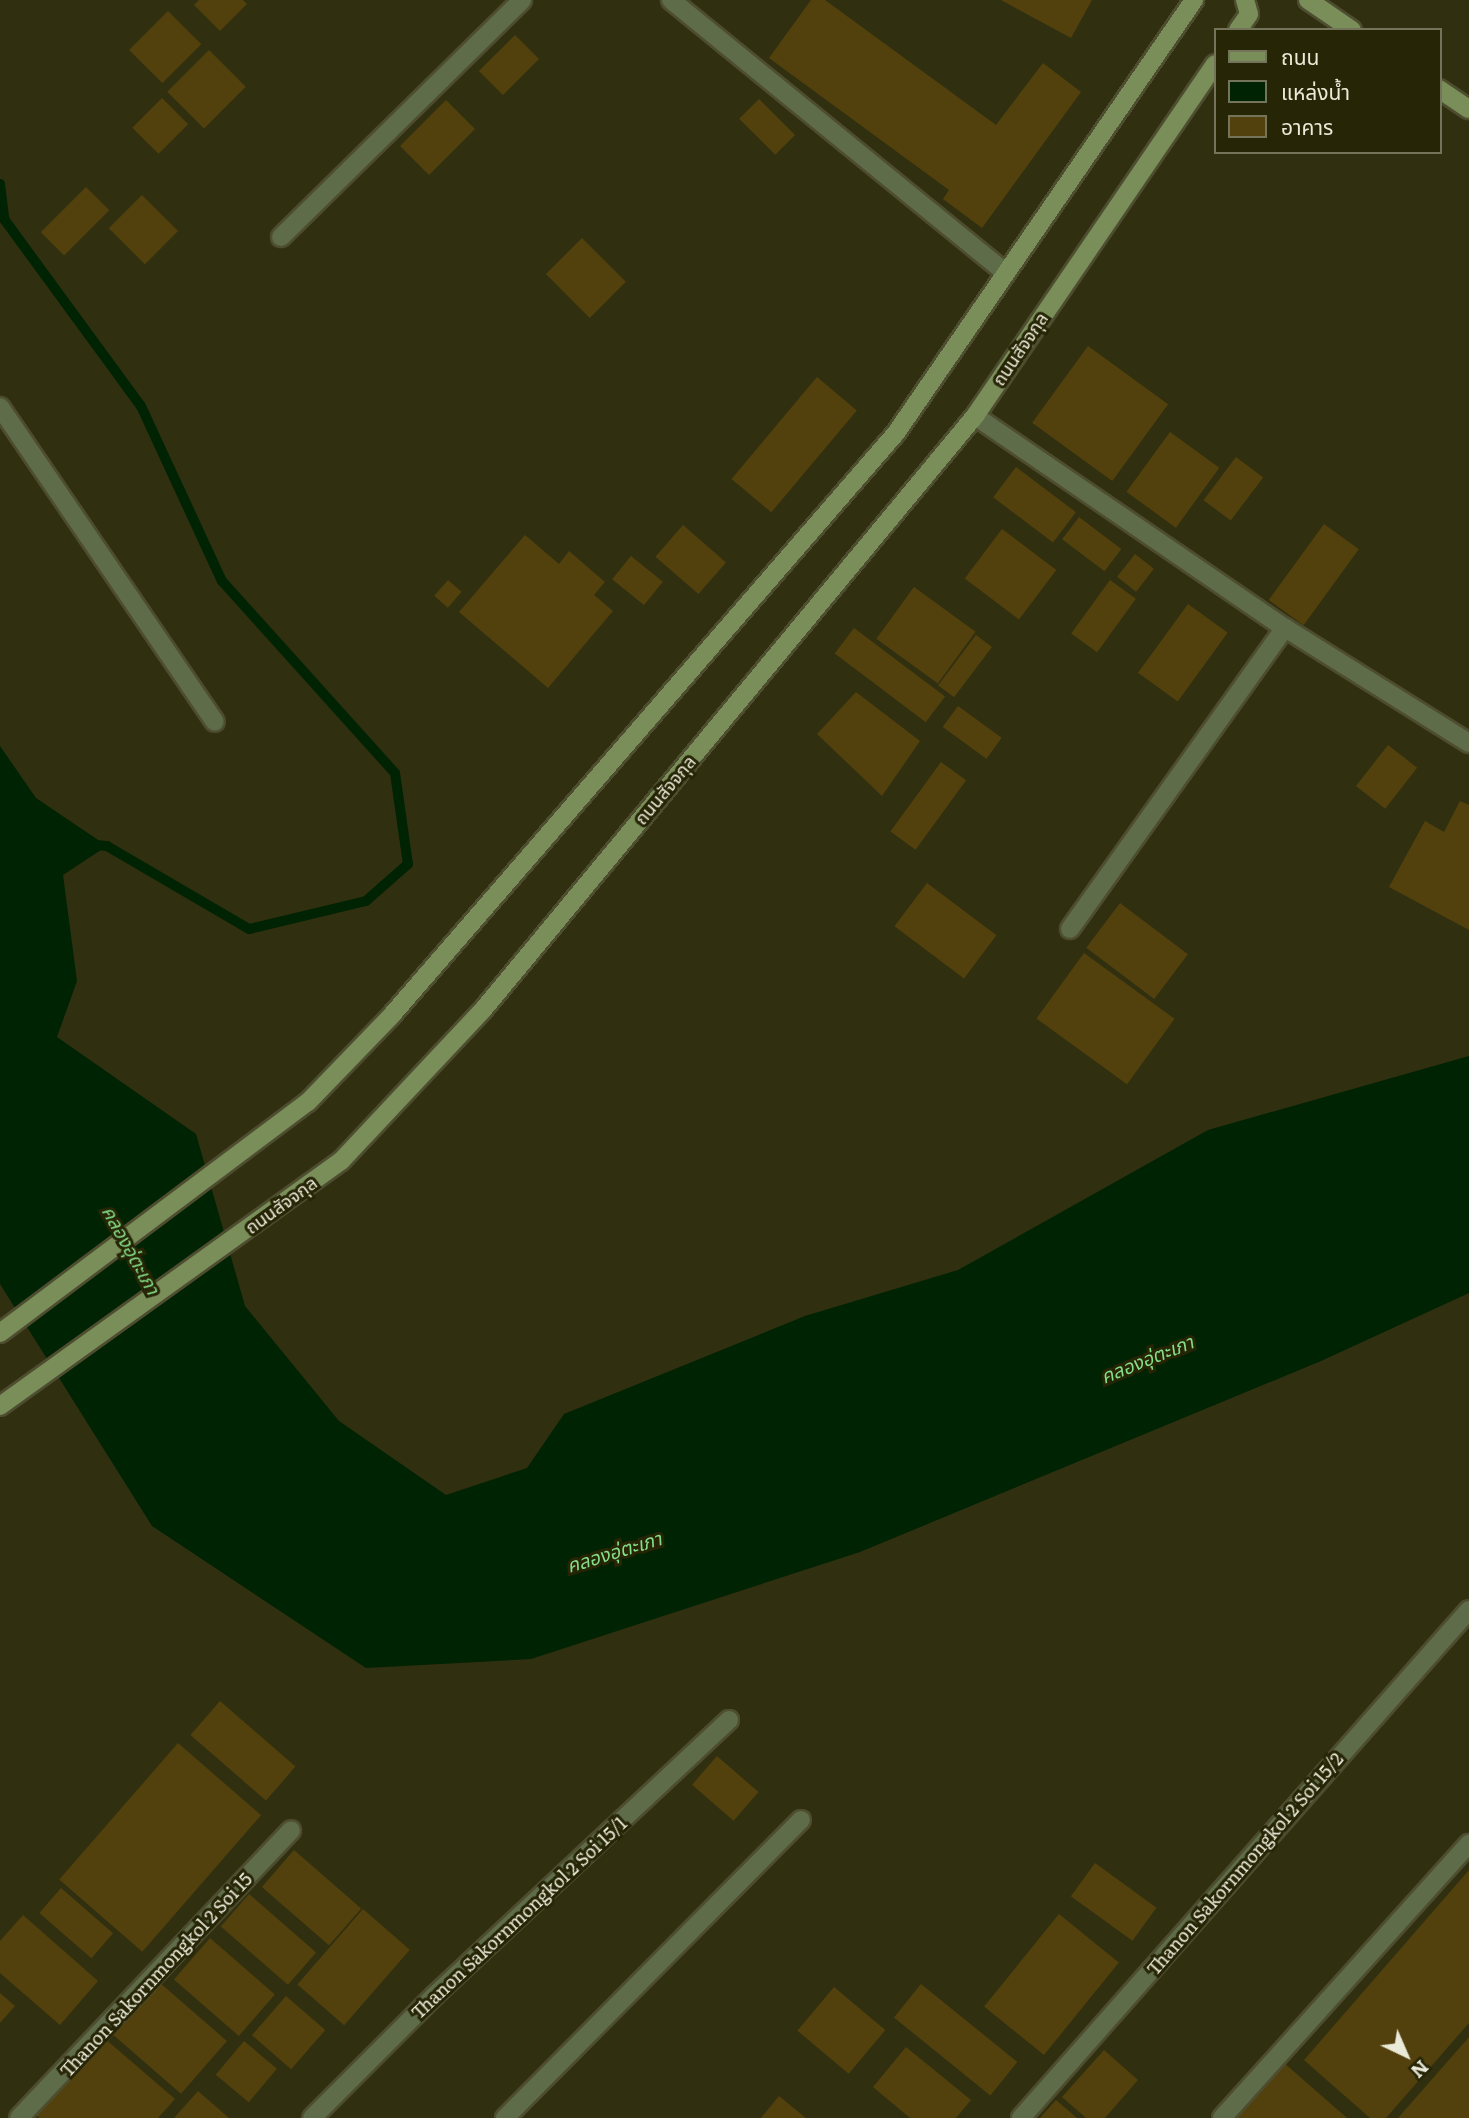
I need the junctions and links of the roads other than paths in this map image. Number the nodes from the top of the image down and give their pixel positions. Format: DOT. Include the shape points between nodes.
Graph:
graph roads {
  1 [pos="522,0"];
  2 [pos="671,0"];
  3 [pos="1194,0"];
  4 [pos="1245,0"];
  5 [pos="1308,0"];
  6 [pos="1239,28"];
  7 [pos="1349,28"];
  8 [pos="1214,65"];
  9 [pos="1441,90"];
  10 [pos="1469,109"];
  11 [pos="281,236"];
  12 [pos="1005,272"];
  13 [pos="0,407"];
  14 [pos="975,416"];
  15 [pos="1285,628"];
  16 [pos="215,722"];
  17 [pos="1469,743"];
  18 [pos="1070,929"];
  19 [pos="0,1333"];
  20 [pos="0,1406"];
  21 [pos="1469,1611"];
  22 [pos="729,1720"];
  23 [pos="802,1821"];
  24 [pos="291,1830"];
  25 [pos="1469,1844"];
  26 [pos="19,2118"];
  27 [pos="312,2118"];
  28 [pos="505,2118"];
  29 [pos="1021,2118"];
  30 [pos="1222,2118"];
  1 -- 11 [label="street"];
  2 -- 12 [label="street"];
  3 -- 12 [label="street"];
  4 -- 6 [label="street" via="1249,14"];
  5 -- 7 [label="street"];
  8 -- 14 [label="street, ถนนสัจจกุล"];
  9 -- 10 [label="street"];
  12 -- 19 [label="street" via="896,433 391,1016 308,1102"];
  13 -- 16 [label="street"];
  14 -- 15 [label="street"];
  14 -- 20 [label="street, ถนนสัจจกุล" via="482,1011 341,1161"];
  15 -- 17 [label="street"];
  15 -- 18 [label="street"];
  21 -- 29 [label="street, Thanon Sakornmongkol 2 Soi 15/2"];
  22 -- 27 [label="street, Thanon Sakornmongkol 2 Soi 15/1" via="434,1996"];
  23 -- 28 [label="street"];
  24 -- 26 [label="street, Thanon Sakornmongkol 2 Soi 15"];
  25 -- 30 [label="street"];
}
